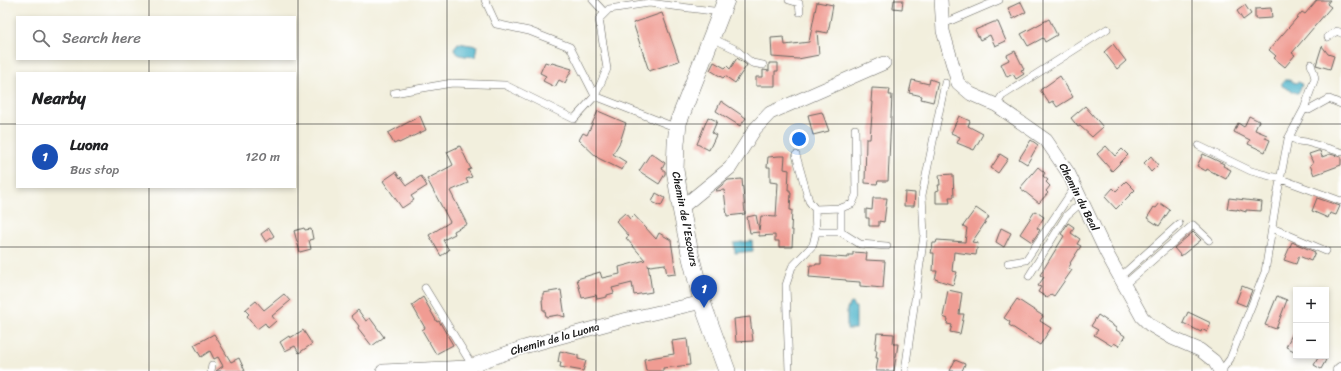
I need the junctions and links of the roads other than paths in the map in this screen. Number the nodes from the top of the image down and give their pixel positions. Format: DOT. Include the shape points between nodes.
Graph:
graph roads {
  1 [pos="485,0"];
  2 [pos="593,0"];
  3 [pos="789,0"];
  4 [pos="941,0"];
  5 [pos="999,0"];
  6 [pos="724,6"];
  7 [pos="800,12"];
  8 [pos="605,13"];
  9 [pos="943,24"];
  10 [pos="1107,29"];
  11 [pos="1341,33"];
  12 [pos="1328,37"];
  13 [pos="711,38"];
  14 [pos="884,63"];
  15 [pos="1311,64"];
  16 [pos="763,65"];
  17 [pos="945,83"];
  18 [pos="394,93"];
  19 [pos="594,96"];
  20 [pos="1341,104"];
  21 [pos="996,105"];
  22 [pos="1304,109"];
  23 [pos="678,128"];
  24 [pos="855,129"];
  25 [pos="1290,137"];
  26 [pos="1199,146"];
  27 [pos="1341,152"];
  28 [pos="796,155"];
  29 [pos="1281,179"];
  30 [pos="1075,187"];
  31 [pos="1341,201"];
  32 [pos="1082,202"];
  33 [pos="681,208"];
  34 [pos="841,208"];
  35 [pos="815,209"];
  36 [pos="1179,224"];
  37 [pos="1272,228"];
  38 [pos="816,232"];
  39 [pos="841,232"];
  40 [pos="1209,240"];
  41 [pos="887,246"];
  42 [pos="1326,251"];
  43 [pos="1008,263"];
  44 [pos="1029,276"];
  45 [pos="1122,281"];
  46 [pos="425,288"];
  47 [pos="703,302"];
  48 [pos="472,365"];
  49 [pos="383,371"];
  50 [pos="727,371"];
  51 [pos="789,371"];
  52 [pos="905,371"];
  53 [pos="1220,371"];
  1 -- 19 [label="lane" via="496,24 529,31 570,47"];
  2 -- 8 [label="lane"];
  3 -- 7 [label="lane" via="799,3"];
  4 -- 9 [label="street, Chemin du Beal"];
  5 -- 9 [label="lane"];
  6 -- 8 [label="lane" via="648,3 609,9"];
  6 -- 13 [label="street, Chemin de l'Escours"];
  8 -- 19 [label="lane" via="600,20 607,69"];
  9 -- 21 [label="street, Chemin du Beal" via="958,83 971,94"];
  10 -- 21 [label="lane" via="1002,96"];
  11 -- 12 [label="lane" via="1337,31"];
  13 -- 16 [label="lane" via="736,49 752,63"];
  13 -- 23 [label="street, Chemin de l'Escours"];
  14 -- 33 [label="street" via="770,113 730,168"];
  15 -- 22 [label="lane" via="1314,78"];
  17 -- 52 [label="lane" via="922,195 924,235"];
  18 -- 19 [label="lane" via="452,83 505,85 574,119"];
  19 -- 23 [label="lane"];
  20 -- 22 [label="lane" via="1330,99 1309,110"];
  21 -- 30 [label="street, Chemin du Beal" via="1046,140"];
  22 -- 25 [label="lane"];
  23 -- 33 [label="street, Chemin de l'Escours" via="675,170"];
  24 -- 34 [label="lane" via="856,196 852,204"];
  25 -- 27 [label="lane"];
  25 -- 29 [label="lane"];
  26 -- 29 [label="lane" via="1251,171"];
  28 -- 35 [label="lane" via="809,201"];
  29 -- 31 [label="lane"];
  29 -- 37 [label="lane"];
  30 -- 32 [label="street, Chemin du Beal"];
  30 -- 43 [label="lane" via="1026,260"];
  32 -- 44 [label="lane" via="1067,215"];
  32 -- 45 [label="street, Chemin du Beal"];
  33 -- 47 [label="street, Chemin de l'Escours"];
  34 -- 35 [label="lane"];
  34 -- 39 [label="lane"];
  35 -- 38 [label="lane"];
  36 -- 45 [label="lane"];
  37 -- 42 [label="lane"];
  37 -- 53 [label="lane" via="1265,272 1230,359"];
  38 -- 39 [label="lane"];
  38 -- 51 [label="lane" via="813,245 792,267 786,285"];
  39 -- 41 [label="lane" via="860,244"];
  40 -- 45 [label="lane" via="1193,226"];
  45 -- 53 [label="street, Chemin du Beal" via="1142,318 1172,338 1200,350 1214,361"];
  46 -- 48 [label="lane"];
  47 -- 48 [label="street, Chemin de la Luona" via="623,320 524,347"];
  47 -- 50 [label="street, Chemin de l'Escours"];
  48 -- 49 [label="street, Chemin de la Luona"];
}
